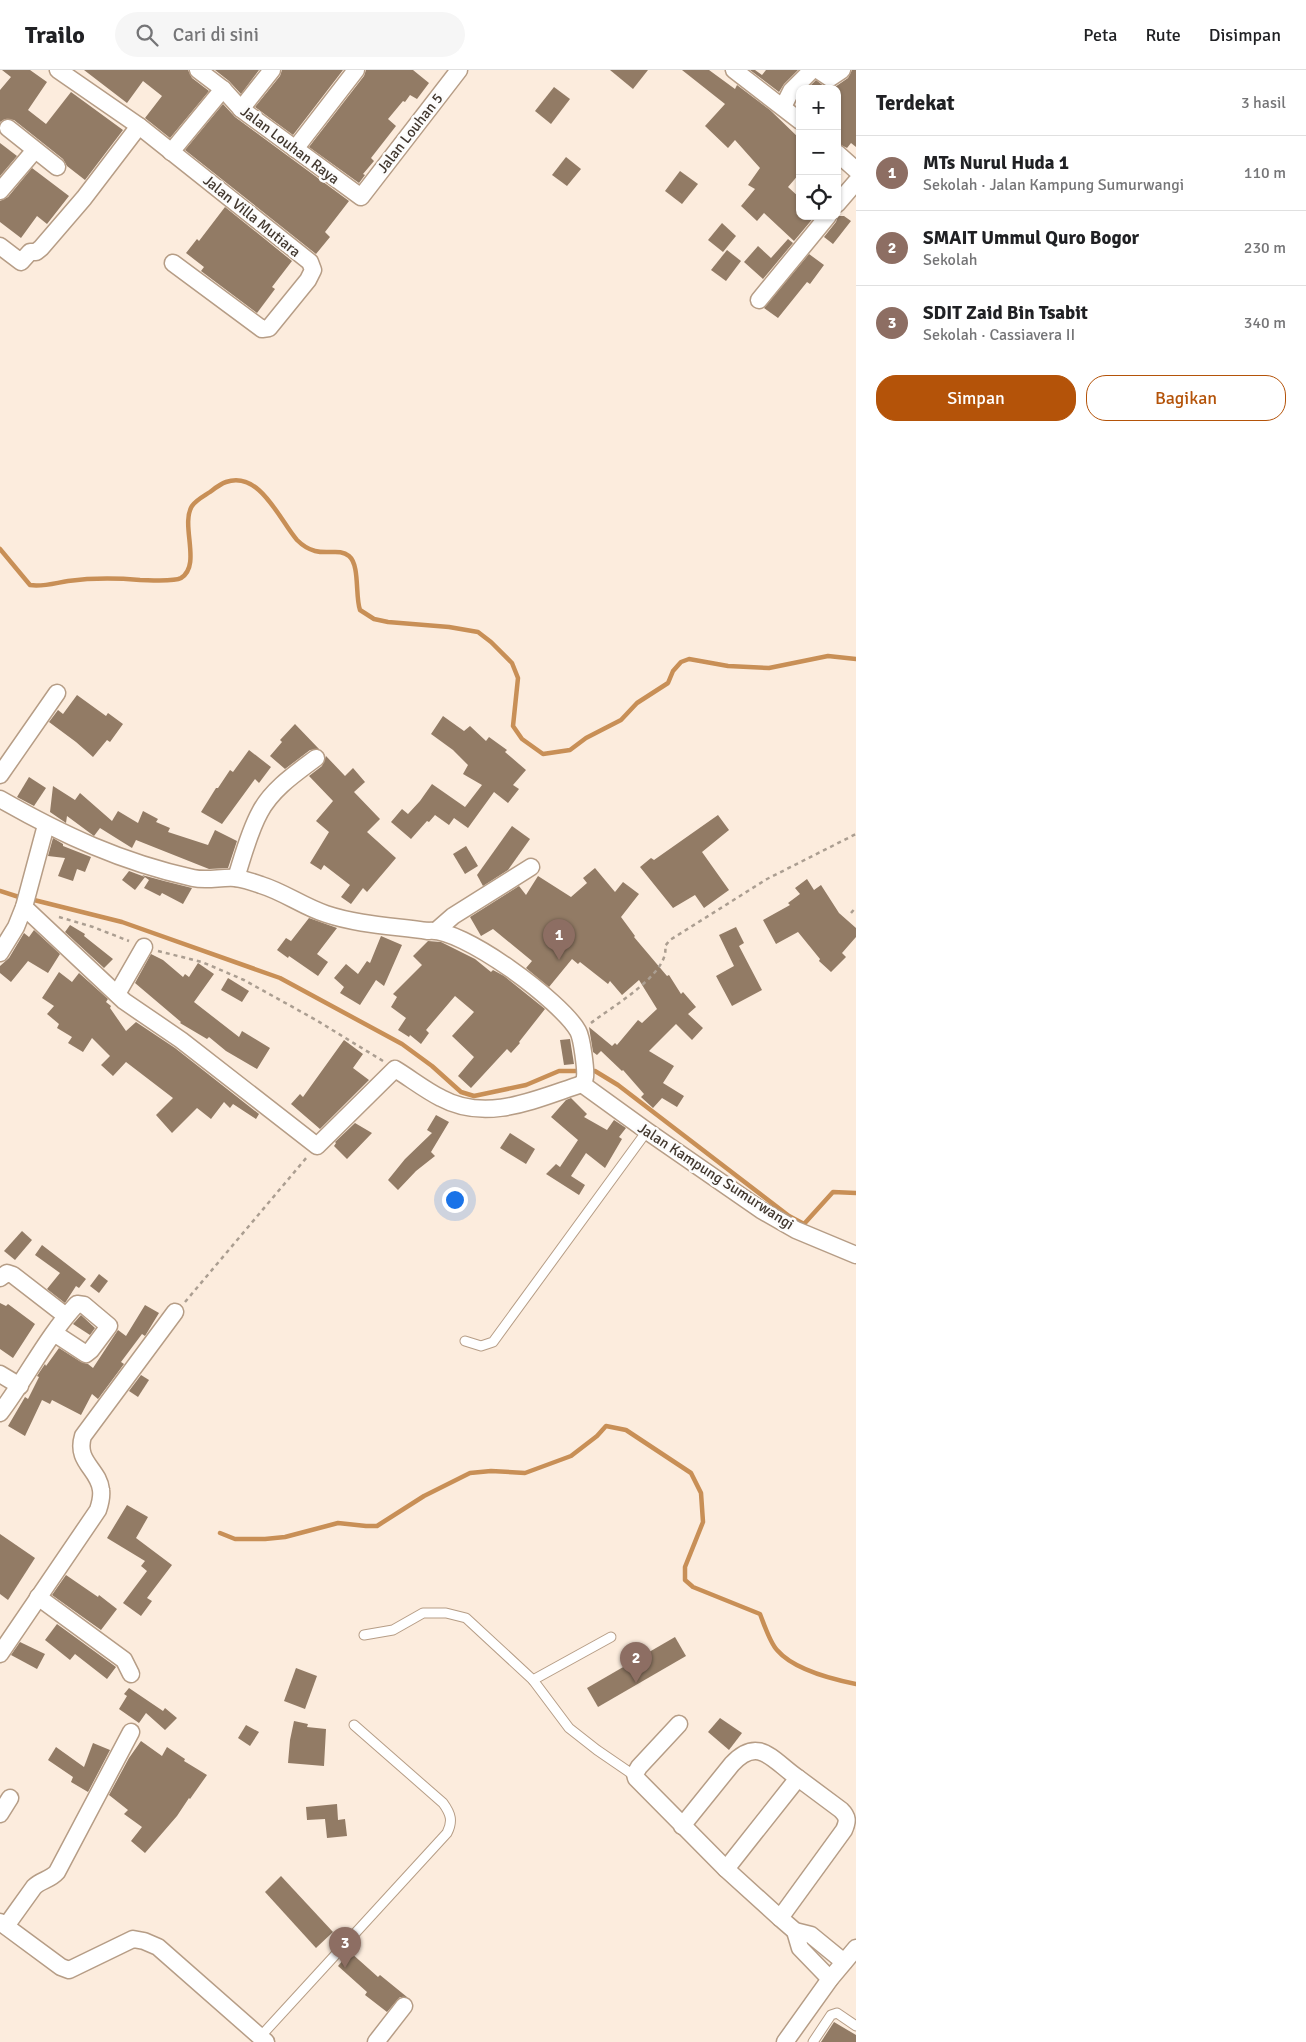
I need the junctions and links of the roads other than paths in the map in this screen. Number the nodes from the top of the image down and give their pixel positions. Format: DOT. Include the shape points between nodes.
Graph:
graph roads {
  1 [pos="58,70"];
  2 [pos="198,70"];
  3 [pos="272,70"];
  4 [pos="356,70"];
  5 [pos="459,70"];
  6 [pos="734,70"];
  7 [pos="812,70"];
  8 [pos="818,70"];
  9 [pos="842,70"];
  10 [pos="224,89"];
  11 [pos="783,107"];
  12 [pos="241,109"];
  13 [pos="796,118"];
  14 [pos="139,126"];
  15 [pos="8,128"];
  16 [pos="295,149"];
  17 [pos="35,150"];
  18 [pos="171,152"];
  19 [pos="841,157"];
  20 [pos="57,167"];
  21 [pos="856,170"];
  22 [pos="856,182"];
  23 [pos="0,191"];
  24 [pos="361,197"];
  25 [pos="841,199"];
  26 [pos="825,220"];
  27 [pos="0,246"];
  28 [pos="174,263"];
  29 [pos="759,300"];
  30 [pos="57,693"];
  31 [pos="316,758"];
  32 [pos="0,775"];
  33 [pos="0,799"];
  34 [pos="46,825"];
  35 [pos="530,867"];
  36 [pos="236,878"];
  37 [pos="26,900"];
  38 [pos="437,930"];
  39 [pos="144,947"];
  40 [pos="0,953"];
  41 [pos="117,994"];
  42 [pos="584,1080"];
  43 [pos="647,1131"];
  44 [pos="856,1255"];
  45 [pos="0,1278"];
  46 [pos="175,1312"];
  47 [pos="66,1316"];
  48 [pos="54,1333"];
  49 [pos="465,1342"];
  50 [pos="0,1374"];
  51 [pos="20,1386"];
  52 [pos="0,1413"];
  53 [pos="38,1597"];
  54 [pos="364,1635"];
  55 [pos="611,1637"];
  56 [pos="0,1654"];
  57 [pos="131,1674"];
  58 [pos="533,1680"];
  59 [pos="679,1724"];
  60 [pos="354,1725"];
  61 [pos="131,1732"];
  62 [pos="635,1776"];
  63 [pos="798,1778"];
  64 [pos="10,1798"];
  65 [pos="0,1814"];
  66 [pos="682,1826"];
  67 [pos="726,1869"];
  68 [pos="780,1918"];
  69 [pos="3,1924"];
  70 [pos="795,1931"];
  71 [pos="856,1948"];
  72 [pos="844,1962"];
  73 [pos="830,1979"];
  74 [pos="404,2006"];
  75 [pos="856,2026"];
  76 [pos="263,2039"];
  77 [pos="376,2042"];
  78 [pos="785,2042"];
  79 [pos="812,2042"];
  1 -- 14 [label="street, Jalan Villa Mutiara"];
  2 -- 10 [label="street, Jalan Louhan Raya"];
  3 -- 12 [label="street"];
  4 -- 16 [label="street"];
  5 -- 24 [label="street, Jalan Louhan 5"];
  6 -- 11 [label="street"];
  7 -- 11 [label="street" via="791,92"];
  8 -- 9 [label="street" via="830,78"];
  10 -- 12 [label="street, Jalan Louhan Raya"];
  10 -- 18 [label="street"];
  11 -- 13 [label="street"];
  12 -- 16 [label="street, Jalan Louhan Raya"];
  14 -- 18 [label="street, Jalan Villa Mutiara"];
  14 -- 27 [label="street" via="41,248 30,252 21,262"];
  15 -- 17 [label="street"];
  16 -- 24 [label="street, Jalan Louhan Raya"];
  17 -- 20 [label="street"];
  17 -- 23 [label="street"];
  18 -- 28 [label="street, Jalan Villa Mutiara" via="310,262 313,270 269,328 262,329"];
  19 -- 21 [label="street"];
  22 -- 25 [label="street"];
  26 -- 29 [label="street"];
  30 -- 32 [label="street"];
  31 -- 36 [label="street" via="269,798 260,812"];
  33 -- 34 [label="street"];
  34 -- 36 [label="street" via="107,853 168,872 200,879"];
  34 -- 37 [label="street"];
  35 -- 38 [label="street" via="453,916"];
  36 -- 38 [label="street" via="262,885 324,914 350,921"];
  37 -- 40 [label="street" via="16,927"];
  37 -- 41 [label="street"];
  38 -- 42 [label="street" via="466,941 540,991 562,1010 579,1032"];
  39 -- 41 [label="street"];
  41 -- 42 [label="street" via="317,1146 395,1069 441,1098 480,1110 504,1109"];
  42 -- 43 [label="street, Jalan Kampung Sumurwangi"];
  43 -- 44 [label="street, Jalan Kampung Sumurwangi" via="779,1221"];
  43 -- 49 [label="lane" via="493,1342 482,1346"];
  45 -- 47 [label="street" via="7,1273 13,1275"];
  46 -- 53 [label="street" via="83,1436 82,1453 101,1489 98,1510"];
  47 -- 48 [label="street"];
  47 -- 48 [label="street" via="81,1303 108,1324 109,1329 86,1354"];
  48 -- 51 [label="street"];
  50 -- 51 [label="street"];
  51 -- 52 [label="street"];
  53 -- 56 [label="street"];
  53 -- 57 [label="street" via="124,1660"];
  54 -- 58 [label="lane" via="393,1630 423,1613 457,1615 476,1626"];
  55 -- 58 [label="lane"];
  58 -- 62 [label="lane" via="570,1728"];
  59 -- 62 [label="street" via="639,1767"];
  60 -- 76 [label="lane" via="443,1803 450,1814 450,1826"];
  61 -- 69 [label="street" via="57,1872 34,1887"];
  62 -- 66 [label="street"];
  63 -- 66 [label="street" via="762,1752 748,1751 732,1764"];
  63 -- 67 [label="street"];
  63 -- 68 [label="street" via="841,1810 847,1823"];
  64 -- 65 [label="street"];
  66 -- 67 [label="street"];
  67 -- 68 [label="street"];
  68 -- 70 [label="street"];
  69 -- 76 [label="street" via="69,1970 133,1939 158,1947"];
  70 -- 72 [label="street" via="811,1935"];
  70 -- 73 [label="street" via="800,1948"];
  71 -- 72 [label="street"];
  72 -- 73 [label="street"];
  73 -- 78 [label="street"];
  74 -- 77 [label="street"];
  75 -- 79 [label="lane" via="836,2013"];
}
